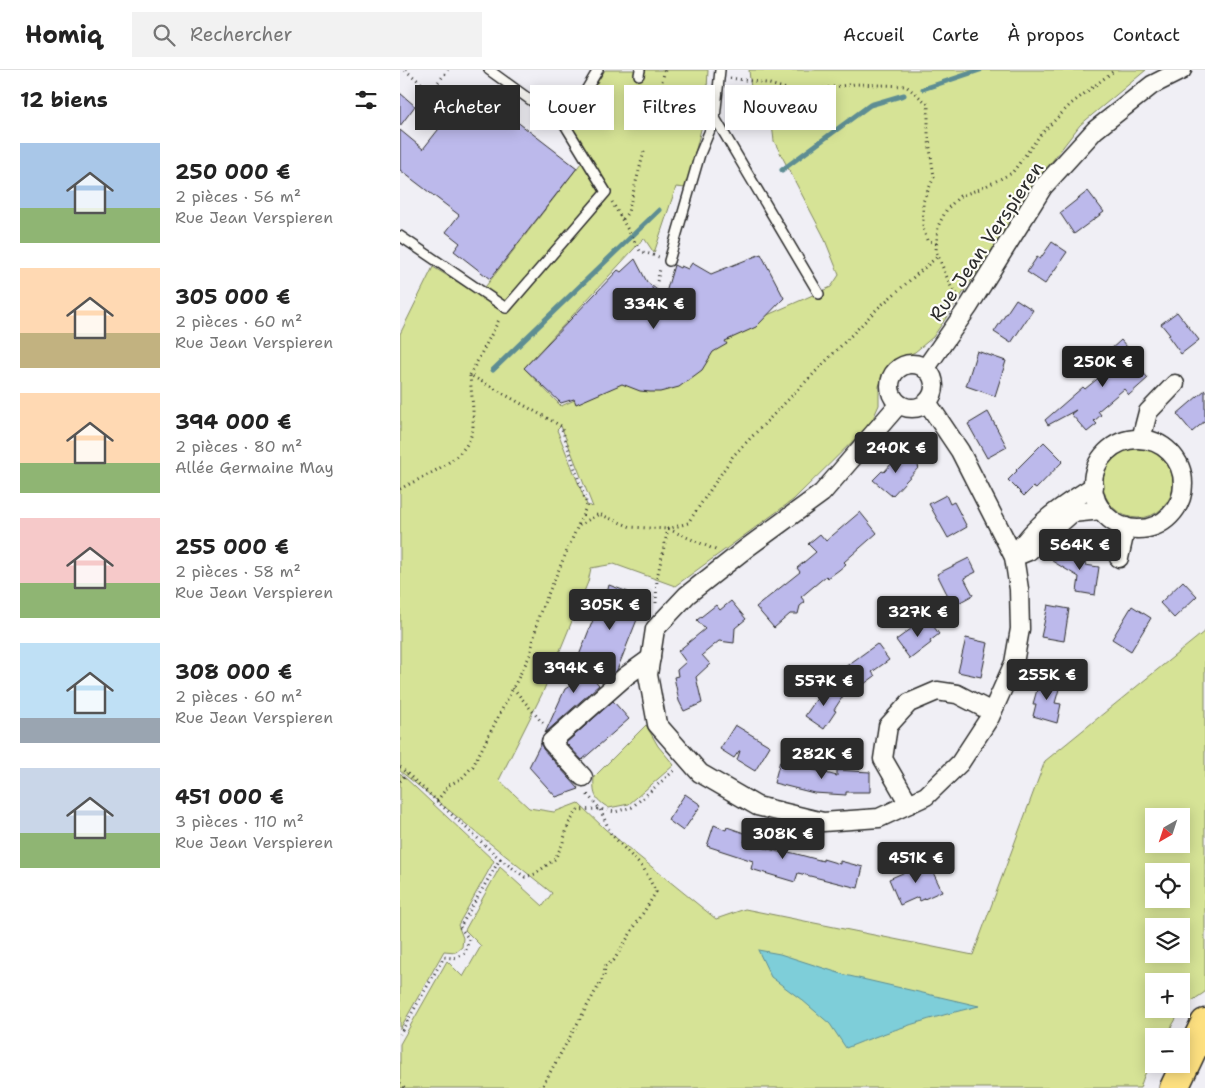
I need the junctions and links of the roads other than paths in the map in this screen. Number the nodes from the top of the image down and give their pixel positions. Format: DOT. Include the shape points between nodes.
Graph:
graph roads {
  1 [pos="489,70"];
  2 [pos="598,70"];
  3 [pos="1182,70"];
  4 [pos="720,73"];
  5 [pos="589,85"];
  6 [pos="530,100"];
  7 [pos="716,118"];
  8 [pos="568,130"];
  9 [pos="400,236"];
  10 [pos="666,260"];
  11 [pos="819,294"];
  12 [pos="925,369"];
  13 [pos="1175,384"];
  14 [pos="927,402"];
  15 [pos="899,404"];
  16 [pos="1142,439"];
  17 [pos="1094,486"];
  18 [pos="1102,510"];
  19 [pos="1126,527"];
  20 [pos="1014,557"];
  21 [pos="1119,558"];
  22 [pos="651,658"];
  23 [pos="992,712"];
  24 [pos="583,777"];
  25 [pos="909,804"];
  26 [pos="1205,1023"];
  27 [pos="1174,1088"];
  1 -- 6 [label="lane"];
  2 -- 5 [label="lane"];
  3 -- 12 [label="street, Rue Jean Verspieren" via="1152,85 1095,130 1043,187 969,306"];
  4 -- 7 [label="lane"];
  7 -- 10 [label="lane" via="700,154"];
  7 -- 11 [label="lane"];
  8 -- 9 [label="lane" via="606,192 506,308"];
  12 -- 14 [label="street" via="930,374 934,389"];
  12 -- 15 [label="street" via="919,365 906,365 894,373 890,386"];
  13 -- 16 [label="street" via="1148,412"];
  14 -- 15 [label="street" via="913,408"];
  14 -- 20 [label="street" via="960,451"];
  15 -- 22 [label="street" via="822,493 687,595 655,629"];
  16 -- 17 [label="street" via="1117,444 1105,453 1097,466"];
  16 -- 19 [label="street" via="1161,445 1172,454 1180,466 1182,494 1167,519 1140,529"];
  17 -- 18 [label="street"];
  17 -- 20 [label="street" via="1056,510 1024,541"];
  18 -- 19 [label="street"];
  18 -- 20 [label="street" via="1072,514 1029,551"];
  19 -- 21 [label="street"];
  20 -- 23 [label="street" via="1020,629 1014,663"];
  22 -- 24 [label="street" via="551,742"];
  22 -- 25 [label="street" via="648,676 657,724 700,773 757,806 823,822 879,818"];
  23 -- 25 [label="street" via="960,762 926,796"];
  23 -- 25 [label="street" via="957,694 937,692 909,703 888,726 883,759"];
  26 -- 27 [label="main road"];
}
